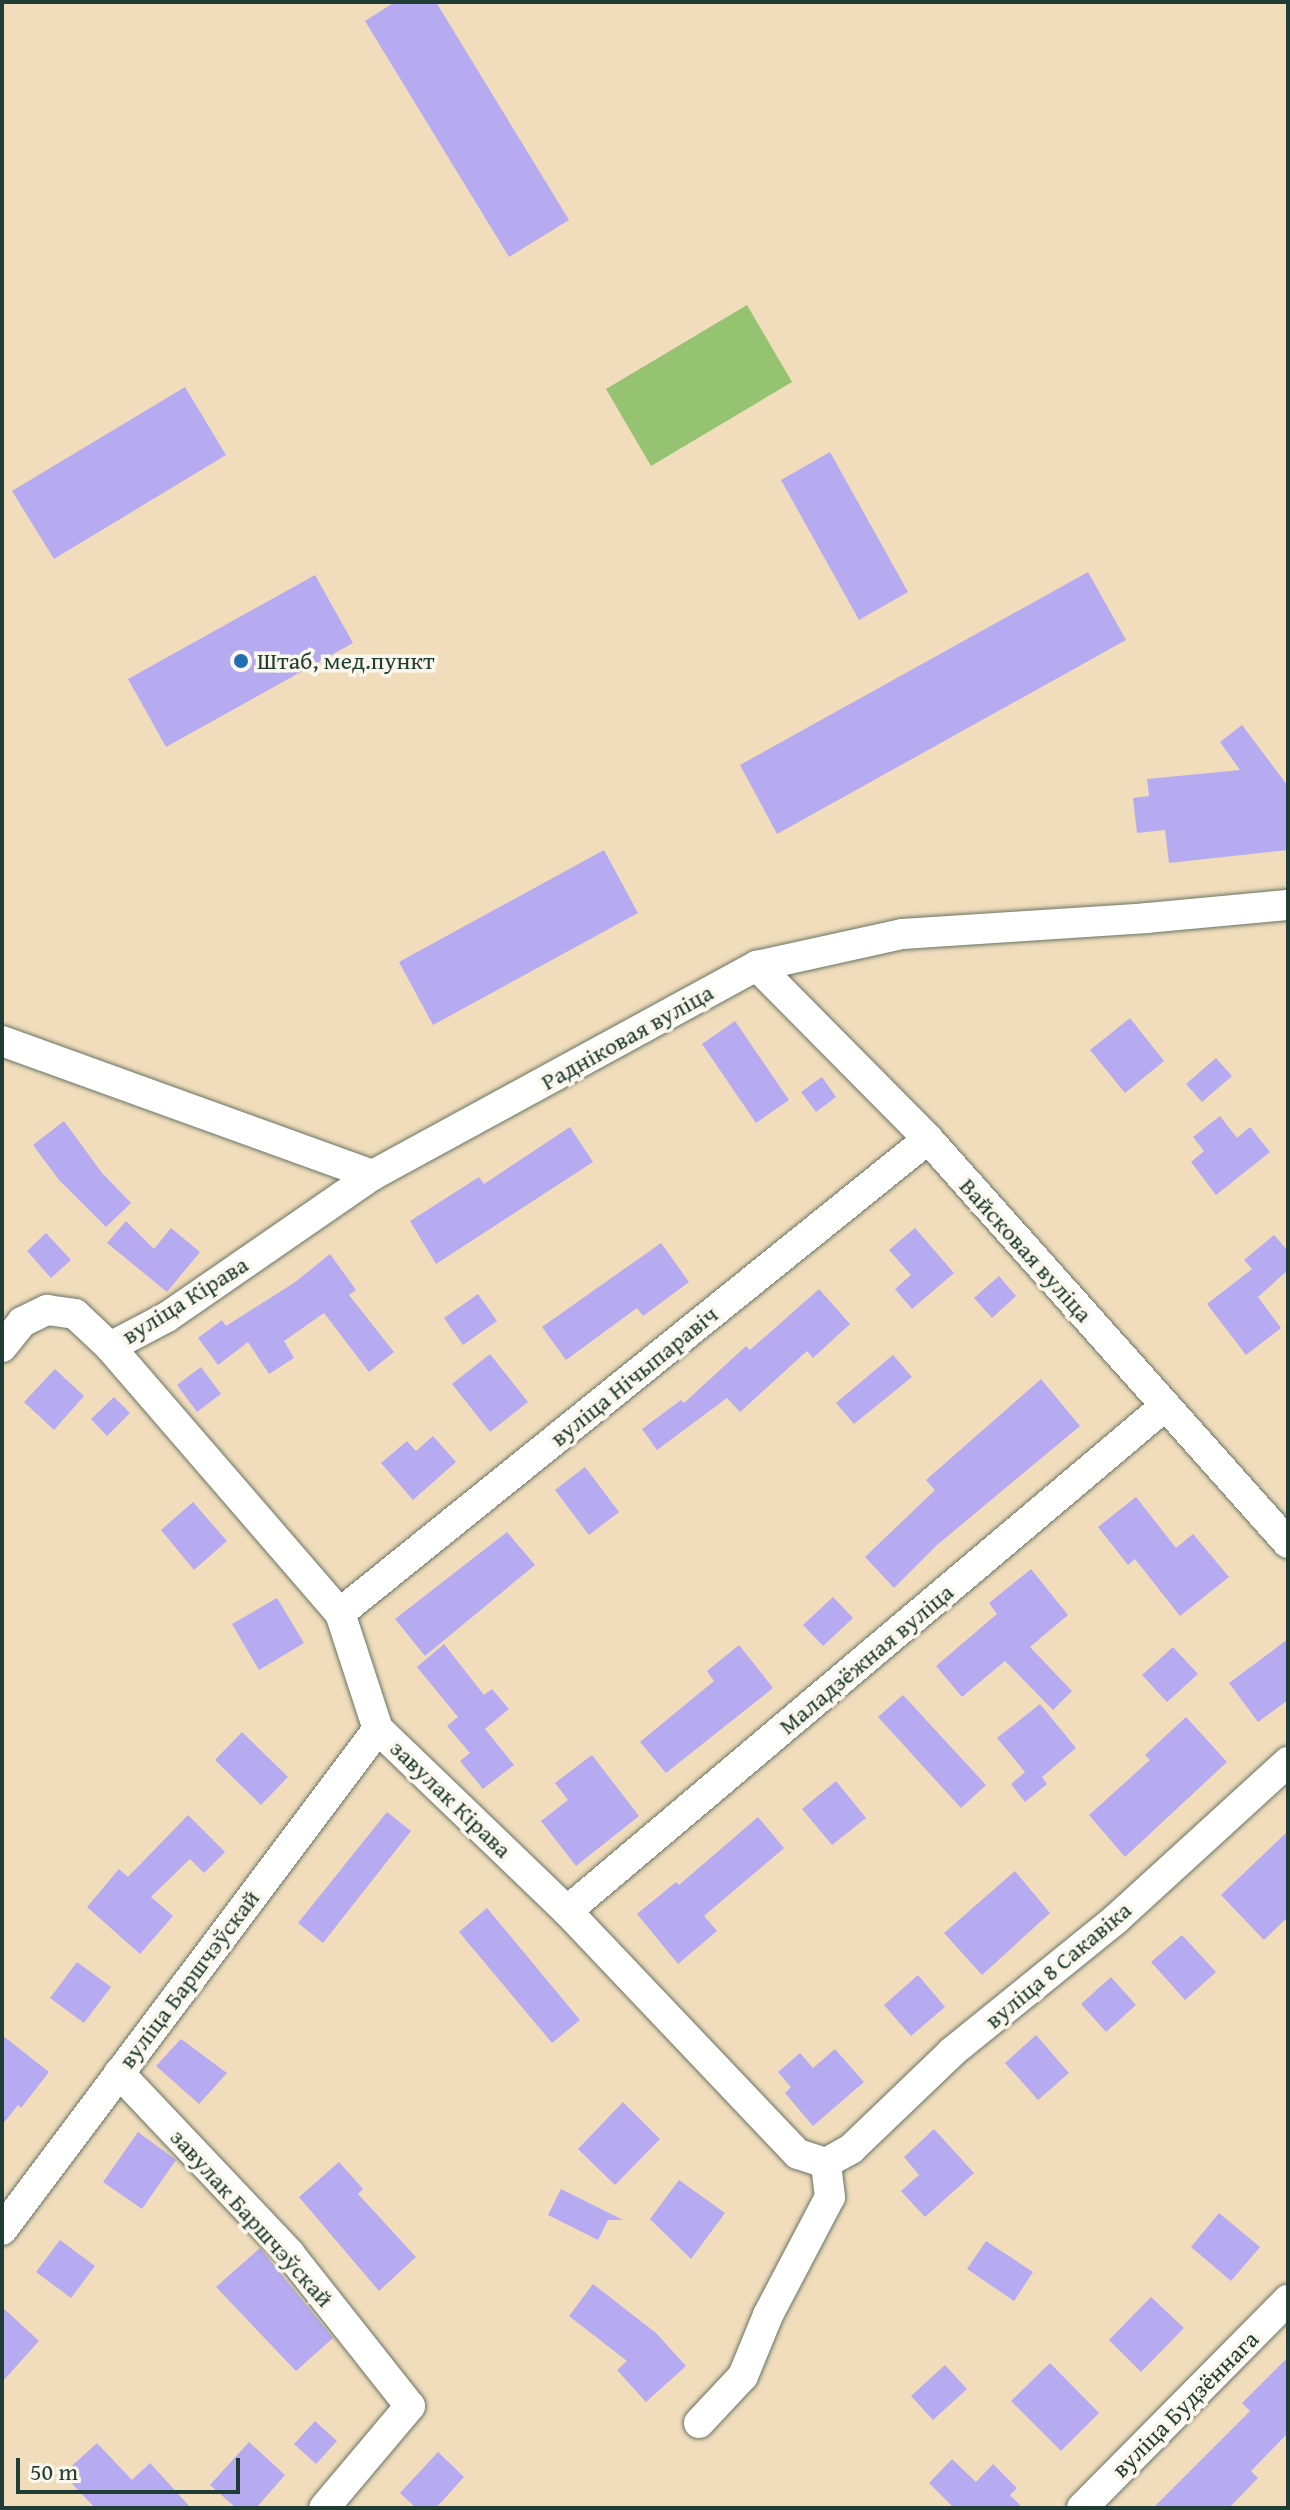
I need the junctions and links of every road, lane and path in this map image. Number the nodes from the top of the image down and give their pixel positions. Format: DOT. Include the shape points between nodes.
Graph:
graph roads {
  1 [pos="1288,905"];
  2 [pos="757,966"];
  3 [pos="2,1041"];
  4 [pos="928,1139"];
  5 [pos="373,1175"];
  6 [pos="2,1347"];
  7 [pos="110,1347"];
  8 [pos="1165,1406"];
  9 [pos="1288,1543"];
  10 [pos="340,1613"];
  11 [pos="378,1729"];
  12 [pos="1288,1762"];
  13 [pos="567,1911"];
  14 [pos="119,2073"];
  15 [pos="826,2163"];
  16 [pos="2,2230"];
  17 [pos="1288,2300"];
  18 [pos="699,2423"];
  19 [pos="324,2508"];
  20 [pos="1082,2508"];
  1 -- 2 [label="street, Радніковая вуліца" via="902,934"];
  2 -- 4 [label="street, Вайсковая вуліца"];
  2 -- 5 [label="street, Радніковая вуліца"];
  3 -- 5 [label="street"];
  4 -- 8 [label="street, Вайсковая вуліца"];
  4 -- 10 [label="street, вуліца Нічыпаравіч"];
  5 -- 7 [label="street, вуліца Кірава" via="167,1317"];
  6 -- 7 [label="street, вуліца Кірава" via="22,1322 47,1310 75,1314"];
  7 -- 10 [label="street, завулак Кірава"];
  8 -- 9 [label="street, Вайсковая вуліца"];
  8 -- 13 [label="street, Маладзёжная вуліца"];
  10 -- 11 [label="street, завулак Кірава"];
  11 -- 13 [label="street, завулак Кірава"];
  11 -- 14 [label="street, вуліца Баршчэўскай"];
  12 -- 15 [label="street, вуліца 8 Сакавіка" via="1116,1919 952,2052 851,2149"];
  13 -- 15 [label="street, завулак Кірава" via="798,2154"];
  14 -- 16 [label="street, вуліца Баршчэўскай"];
  14 -- 19 [label="street, завулак Баршчэўскай" via="289,2253 410,2406"];
  15 -- 18 [label="street" via="830,2197 774,2302 743,2376"];
  17 -- 20 [label="street, вуліца Будзённага"];
}
